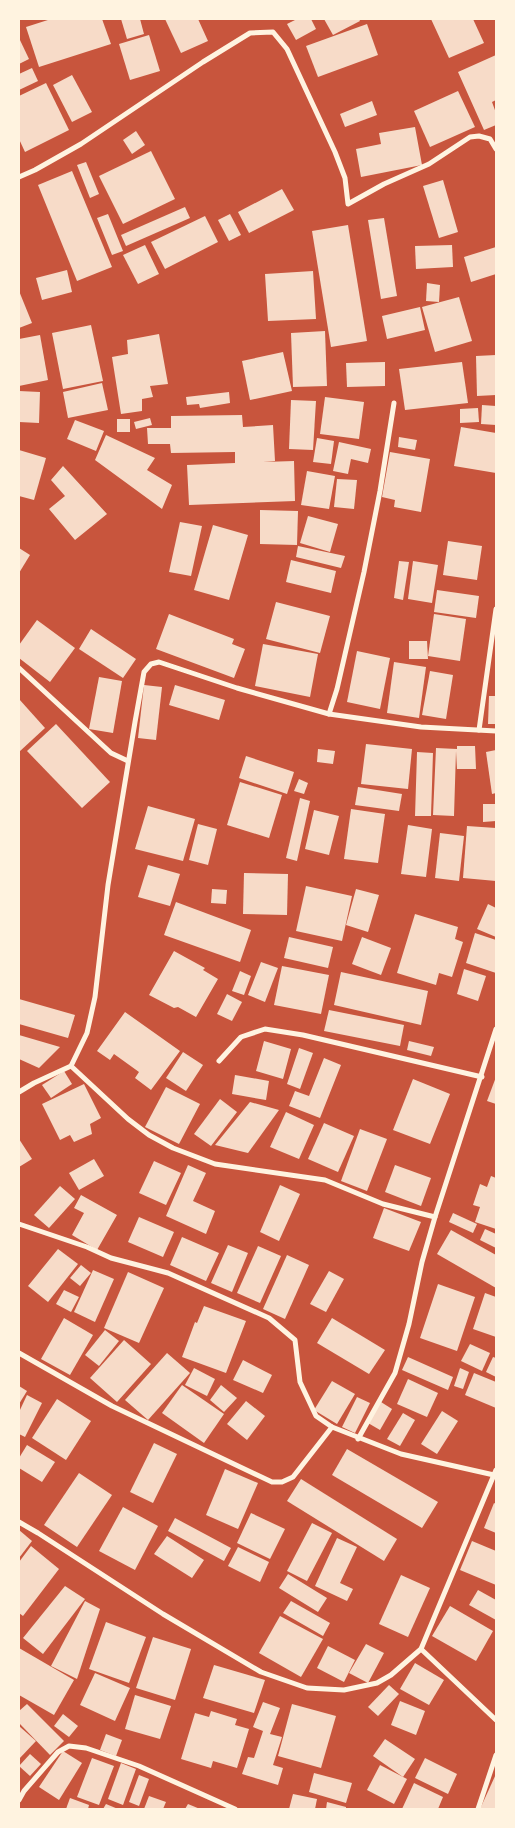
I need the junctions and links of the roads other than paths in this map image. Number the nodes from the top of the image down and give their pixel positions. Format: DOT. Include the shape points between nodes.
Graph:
graph roads {
  1 [pos="496,149"];
  2 [pos="19,177"];
  3 [pos="394,403"];
  4 [pos="496,609"];
  5 [pos="19,668"];
  6 [pos="329,714"];
  7 [pos="479,730"];
  8 [pos="496,731"];
  9 [pos="128,761"];
  10 [pos="496,1029"];
  11 [pos="219,1061"];
  12 [pos="71,1066"];
  13 [pos="482,1077"];
  14 [pos="19,1092"];
  15 [pos="435,1217"];
  16 [pos="19,1224"];
  17 [pos="19,1353"];
  18 [pos="332,1428"];
  19 [pos="358,1439"];
  20 [pos="495,1473"];
  21 [pos="19,1522"];
  22 [pos="420,1649"];
  23 [pos="496,1720"];
  24 [pos="496,1755"];
  25 [pos="19,1787"];
  26 [pos="24,1791"];
  27 [pos="19,1800"];
  28 [pos="235,1809"];
  29 [pos="478,1809"];
  1 -- 2 [label="street" via="490,139 470,137 429,164 348,204 346,178 286,49 273,32 250,33 82,144"];
  3 -- 6 [label="street" via="364,572"];
  4 -- 7 [label="street"];
  5 -- 9 [label="street" via="111,753"];
  6 -- 7 [label="street"];
  6 -- 9 [label="street" via="159,662 151,664 144,672"];
  7 -- 8 [label="street"];
  9 -- 12 [label="street" via="95,997 87,1033"];
  10 -- 13 [label="street"];
  11 -- 13 [label="street" via="241,1037 264,1029 303,1035"];
  12 -- 14 [label="street"];
  12 -- 15 [label="street" via="128,1119 173,1148 215,1164 325,1180 383,1204"];
  13 -- 15 [label="street"];
  15 -- 19 [label="street" via="395,1373"];
  16 -- 18 [label="street" via="111,1258 168,1273 270,1318 295,1340 300,1382 316,1416"];
  17 -- 18 [label="street" via="112,1406 272,1482 293,1477"];
  18 -- 19 [label="street"];
  19 -- 20 [label="street" via="401,1454"];
  20 -- 22 [label="street"];
  21 -- 22 [label="street" via="261,1672 307,1688 344,1690 377,1683"];
  22 -- 23 [label="street"];
  24 -- 29 [label="street"];
  25 -- 26 [label="street"];
  26 -- 27 [label="street"];
  26 -- 28 [label="street" via="58,1752 69,1746 86,1748 140,1766"];
}
